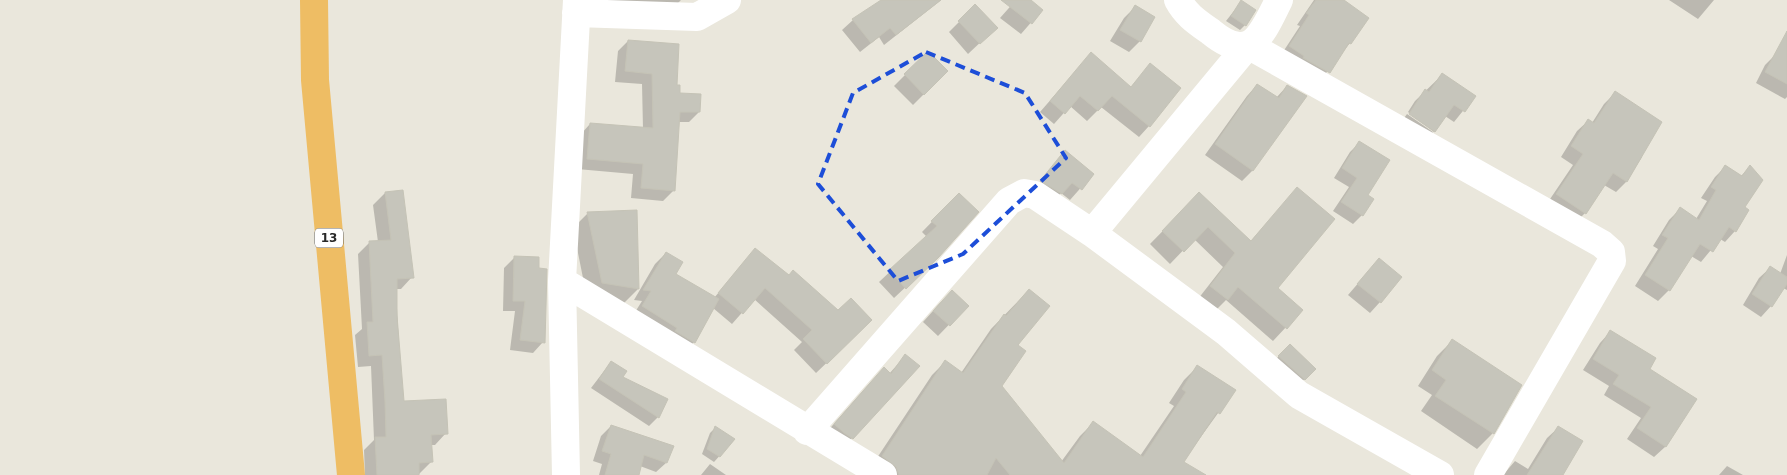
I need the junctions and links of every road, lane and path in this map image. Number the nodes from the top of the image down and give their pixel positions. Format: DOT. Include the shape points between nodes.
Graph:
graph roads {
  1 [pos="314,0"];
  2 [pos="727,0"];
  3 [pos="1178,0"];
  4 [pos="1279,0"];
  5 [pos="576,7"];
  6 [pos="1248,45"];
  7 [pos="1092,233"];
  8 [pos="562,281"];
  9 [pos="807,431"];
  10 [pos="351,475"];
  11 [pos="566,475"];
  12 [pos="883,475"];
  13 [pos="1440,475"];
  14 [pos="1488,475"];
  1 -- 10 [label="highway, 13" via="315,80"];
  2 -- 5 [label="street" via="697,17"];
  3 -- 6 [label="street" via="1192,20 1220,40 1234,47"];
  4 -- 6 [label="street" via="1258,38"];
  5 -- 8 [label="street"];
  6 -- 7 [label="street"];
  6 -- 14 [label="street" via="1602,244 1610,252 1612,261"];
  7 -- 9 [label="street" via="1035,195 1016,195"];
  7 -- 13 [label="street" via="1226,332 1299,395"];
  8 -- 9 [label="street"];
  8 -- 11 [label="street"];
  9 -- 12 [label="street"];
}
